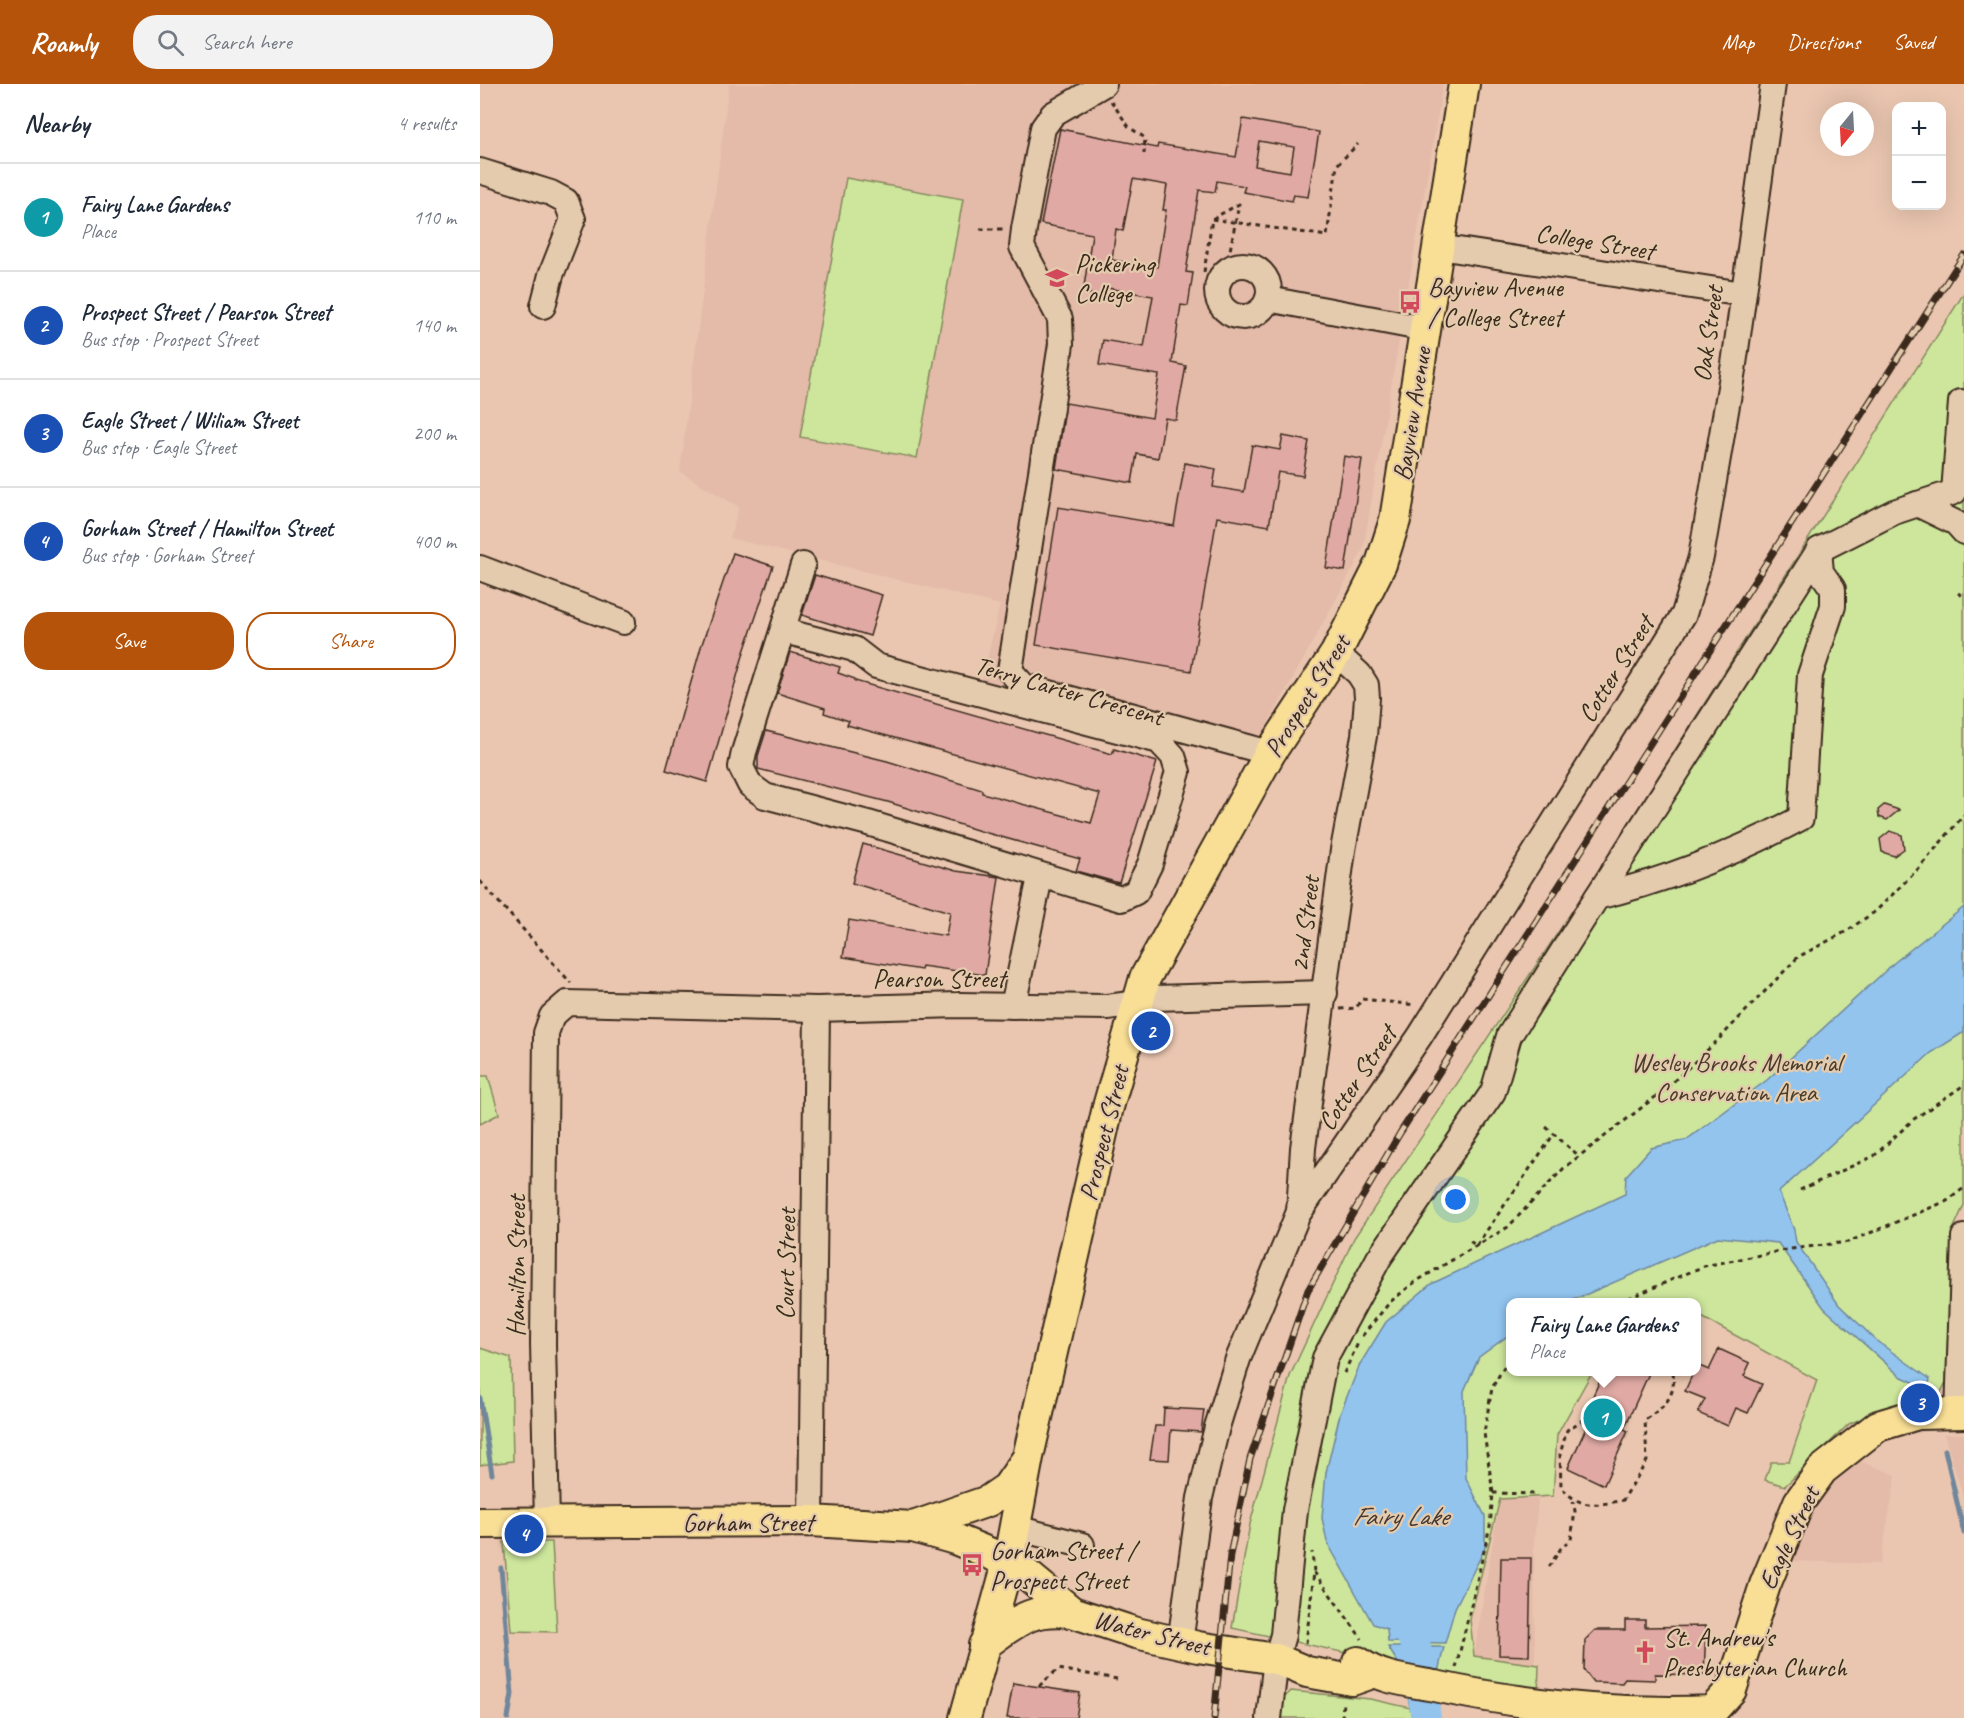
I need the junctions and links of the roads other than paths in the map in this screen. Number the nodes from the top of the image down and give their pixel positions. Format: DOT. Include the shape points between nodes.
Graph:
graph roads {
  1 [pos="1464,84"];
  2 [pos="1773,84"];
  3 [pos="1103,85"];
  4 [pos="480,171"];
  5 [pos="1439,248"];
  6 [pos="1743,294"];
  7 [pos="1268,299"];
  8 [pos="543,306"];
  9 [pos="1426,329"];
  10 [pos="1961,402"];
  11 [pos="1917,504"];
  12 [pos="1964,532"];
  13 [pos="1819,550"];
  14 [pos="1382,564"];
  15 [pos="802,565"];
  16 [pos="480,568"];
  17 [pos="1692,591"];
  18 [pos="623,622"];
  19 [pos="784,631"];
  20 [pos="1336,653"];
  21 [pos="1270,753"];
  22 [pos="1040,877"];
  23 [pos="1597,897"];
  24 [pos="1324,1001"];
  25 [pos="1138,1003"];
  26 [pos="1013,1006"];
  27 [pos="817,1008"];
  28 [pos="556,1013"];
  29 [pos="1298,1214"];
  30 [pos="1964,1237"];
  31 [pos="1961,1414"];
  32 [pos="1029,1457"];
  33 [pos="811,1521"];
  34 [pos="480,1523"];
  35 [pos="547,1523"];
  36 [pos="913,1527"];
  37 [pos="1016,1528"];
  38 [pos="1082,1545"];
  39 [pos="1008,1563"];
  40 [pos="1072,1612"];
  41 [pos="1180,1643"];
  42 [pos="984,1645"];
  43 [pos="1276,1659"];
  44 [pos="1721,1706"];
  45 [pos="1570,1713"];
  46 [pos="965,1718"];
  47 [pos="1269,1718"];
  1 -- 5 [label="main road, Bayview Avenue"];
  2 -- 6 [label="street, Oak Street"];
  3 -- 21 [label="street" via="1053,114 1043,128 1024,229 1022,247 1060,319 1061,345 1010,671 1024,686"];
  4 -- 8 [label="street" via="566,201 573,219"];
  5 -- 6 [label="street, College Street"];
  5 -- 9 [label="main road, Bayview Avenue"];
  6 -- 17 [label="street, Oak Street" via="1719,455"];
  7 -- 7 [label="street" via="1256,314 1229,314 1217,298 1215,272 1244,265 1253,267 1267,280"];
  7 -- 9 [label="street"];
  9 -- 14 [label="main road, Bayview Avenue" via="1395,520"];
  10 -- 11 [label="street" via="1954,492"];
  11 -- 12 [label="street" via="1956,523"];
  11 -- 13 [label="street"];
  13 -- 23 [label="street"];
  13 -- 23 [label="street" via="1821,572 1833,589 1833,606 1810,675 1801,818 1758,841 1650,883"];
  14 -- 20 [label="main road, Prospect Street"];
  15 -- 19 [label="street, Terry Carter Crescent"];
  16 -- 18 [label="street"];
  17 -- 29 [label="street, Cotter Street" via="1684,614 1438,1008"];
  19 -- 22 [label="street, Terry Carter Crescent" via="744,752 741,767 750,785 765,796 868,823"];
  19 -- 22 [label="street, Terry Carter Crescent" via="854,649 876,666 1159,741 1173,756 1178,772 1150,864 1136,892 1121,899"];
  20 -- 21 [label="main road, Prospect Street"];
  20 -- 24 [label="street, 2nd Street" via="1363,680 1367,698"];
  21 -- 25 [label="main road, Prospect Street" via="1145,978"];
  22 -- 26 [label="street"];
  23 -- 43 [label="street" via="1509,1036 1493,1092 1379,1258 1325,1358 1295,1510 1283,1635"];
  24 -- 25 [label="street, Pearson Street" via="1155,998"];
  24 -- 29 [label="street, 2nd Street" via="1303,1148"];
  25 -- 26 [label="street, Pearson Street"];
  25 -- 32 [label="main road, Prospect Street" via="1108,1107"];
  26 -- 27 [label="street, Pearson Street"];
  27 -- 28 [label="street, Pearson Street" via="567,1003"];
  27 -- 33 [label="street, Court Street"];
  28 -- 35 [label="street, Hamilton Street" via="546,1033 543,1344"];
  29 -- 41 [label="street, Cotter Street" via="1238,1359 1217,1427 1200,1498"];
  30 -- 31 [label="street"];
  31 -- 44 [label="main road, Eagle Street" via="1918,1414 1878,1426 1822,1470 1799,1502"];
  32 -- 36 [label="main road" via="1007,1488 988,1501"];
  32 -- 37 [label="main road, Prospect Street"];
  33 -- 35 [label="main road, Gorham Street"];
  33 -- 36 [label="main road, Gorham Street"];
  34 -- 35 [label="main road, Gorham Street"];
  36 -- 39 [label="main road, Gorham Street" via="955,1539"];
  37 -- 38 [label="street"];
  37 -- 39 [label="main road, Prospect Street"];
  39 -- 40 [label="main road, Water Street" via="1025,1572"];
  39 -- 42 [label="main road, Prospect Street"];
  40 -- 41 [label="main road, Water Street"];
  40 -- 42 [label="main road" via="1044,1610 1022,1618"];
  41 -- 43 [label="main road, Water Street"];
  42 -- 46 [label="main road, Prospect Street"];
  43 -- 45 [label="main road, Water Street" via="1305,1651 1358,1662 1372,1673 1462,1681"];
  43 -- 47 [label="street"];
  44 -- 45 [label="main road, Water Street" via="1646,1714"];
}
